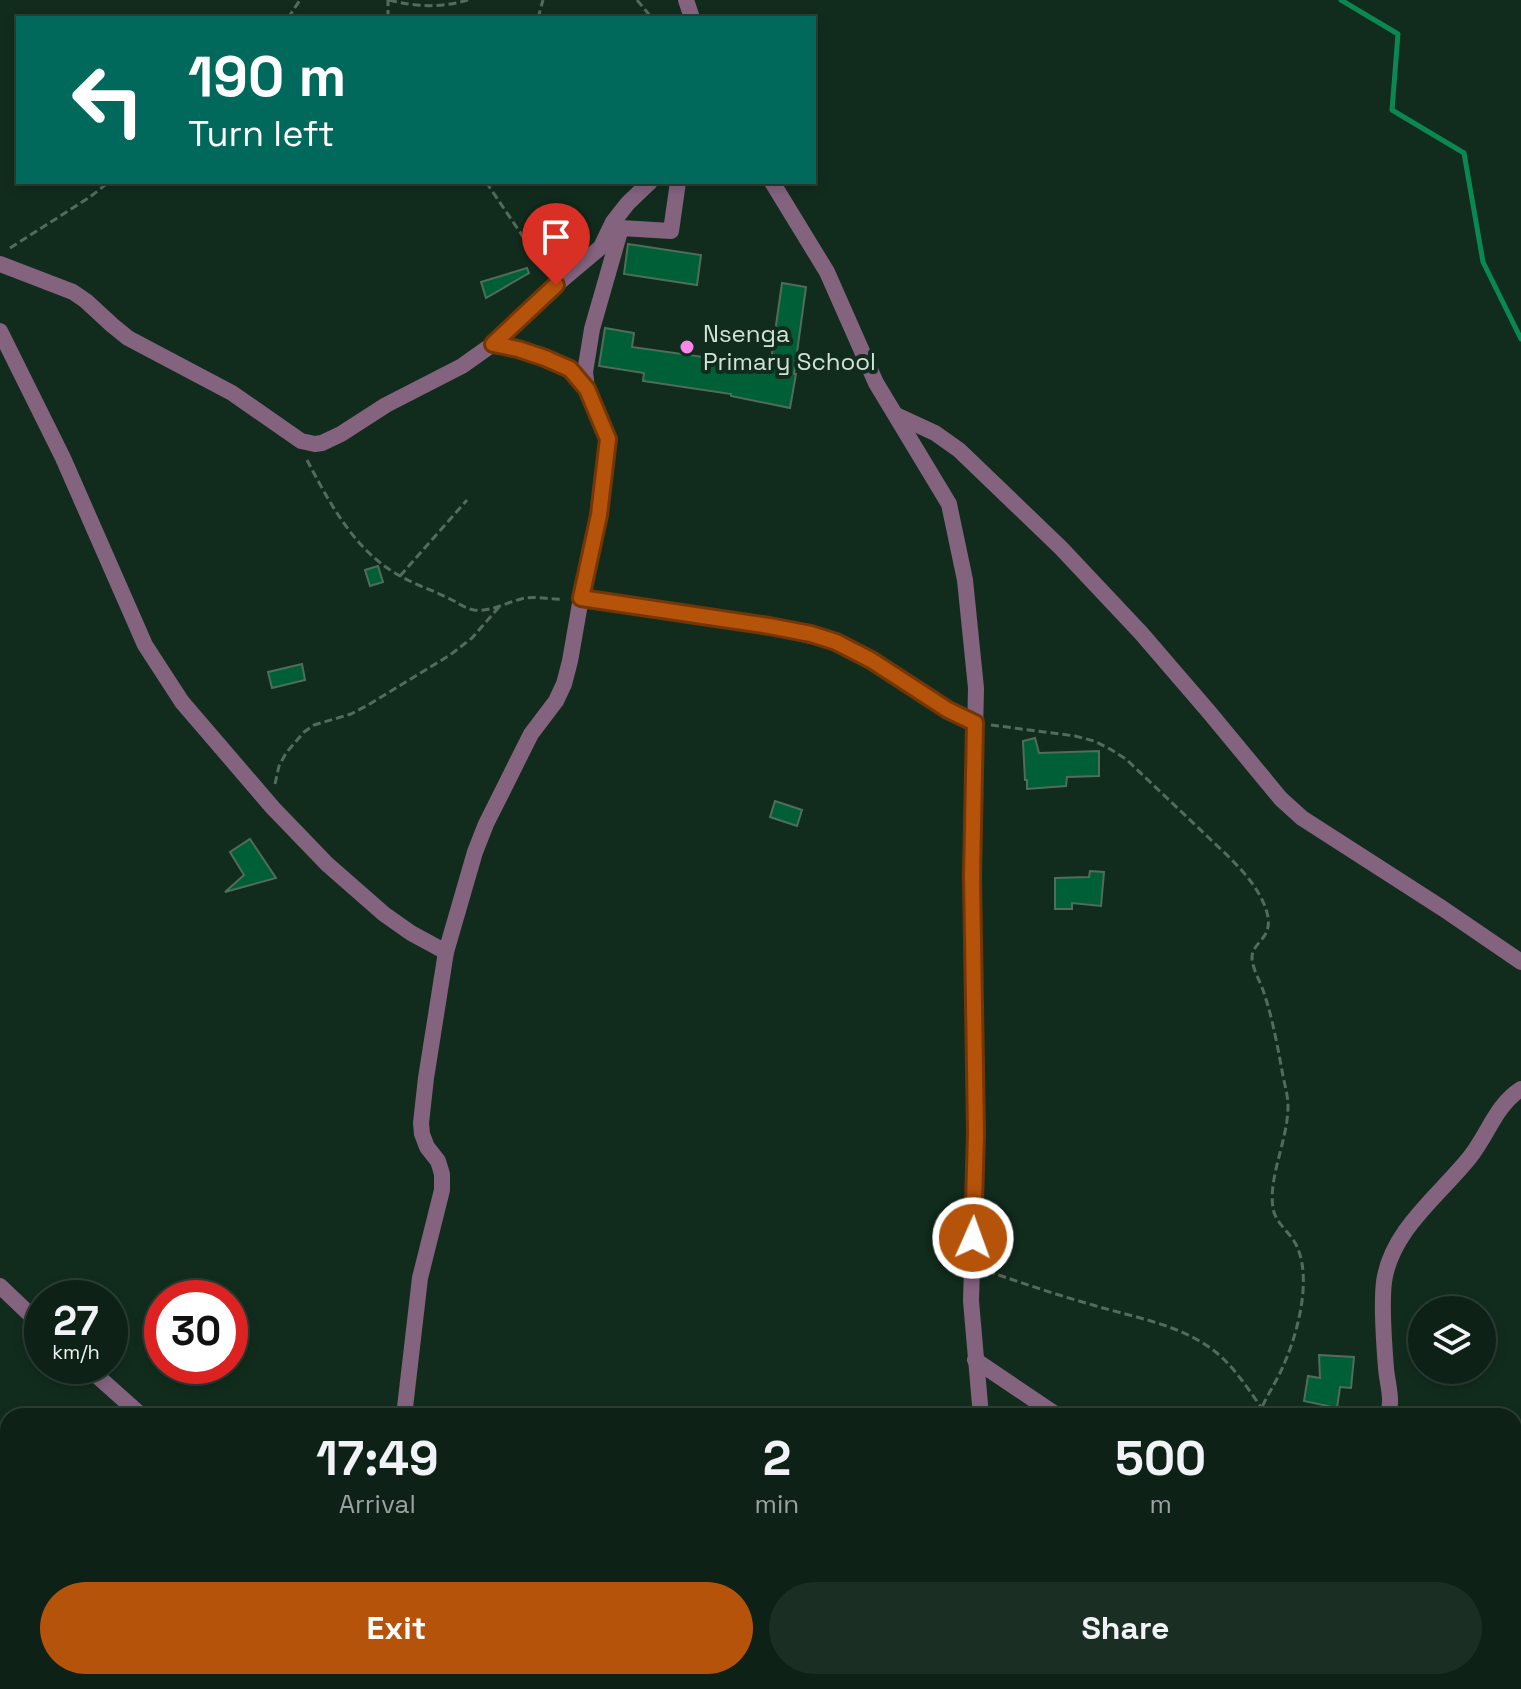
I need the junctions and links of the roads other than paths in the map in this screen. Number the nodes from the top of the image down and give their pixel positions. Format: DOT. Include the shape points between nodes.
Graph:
graph roads {
  1 [pos="648,184"];
  2 [pos="678,184"];
  3 [pos="773,184"];
  4 [pos="4,256"];
  5 [pos="0,331"];
  6 [pos="493,344"];
  7 [pos="587,389"];
  8 [pos="893,413"];
  9 [pos="581,598"];
  10 [pos="975,723"];
  11 [pos="446,952"];
  12 [pos="1521,962"];
  13 [pos="1521,1089"];
  14 [pos="0,1286"];
  15 [pos="24,1309"];
  16 [pos="975,1360"];
  17 [pos="106,1384"];
  18 [pos="133,1408"];
  19 [pos="405,1408"];
  20 [pos="980,1408"];
  21 [pos="1046,1408"];
  22 [pos="1389,1408"];
  1 -- 6 [label="street" via="613,222 601,247"];
  2 -- 7 [label="street" via="671,231 621,228 592,329"];
  3 -- 8 [label="street" via="827,272"];
  4 -- 6 [label="street" via="80,296 120,332 232,393 301,441 315,444 341,434"];
  5 -- 11 [label="street" via="145,645 190,713 327,864 384,914"];
  6 -- 7 [label="street" via="562,364"];
  7 -- 9 [label="street" via="608,439"];
  8 -- 10 [label="street" via="949,504 955,526 967,593"];
  8 -- 12 [label="street" via="959,450 1061,548 1302,818"];
  9 -- 10 [label="street" via="811,634 871,660"];
  9 -- 11 [label="street" via="564,684 531,734 486,824"];
  10 -- 16 [label="street"];
  11 -- 19 [label="street" via="421,1123 427,1147 438,1161 442,1190 420,1278"];
  13 -- 22 [label="street" via="1506,1100 1471,1155 1409,1225 1388,1266 1383,1300"];
  14 -- 15 [label="street"];
  16 -- 20 [label="street"];
  16 -- 21 [label="street"];
  17 -- 18 [label="street"];
}
